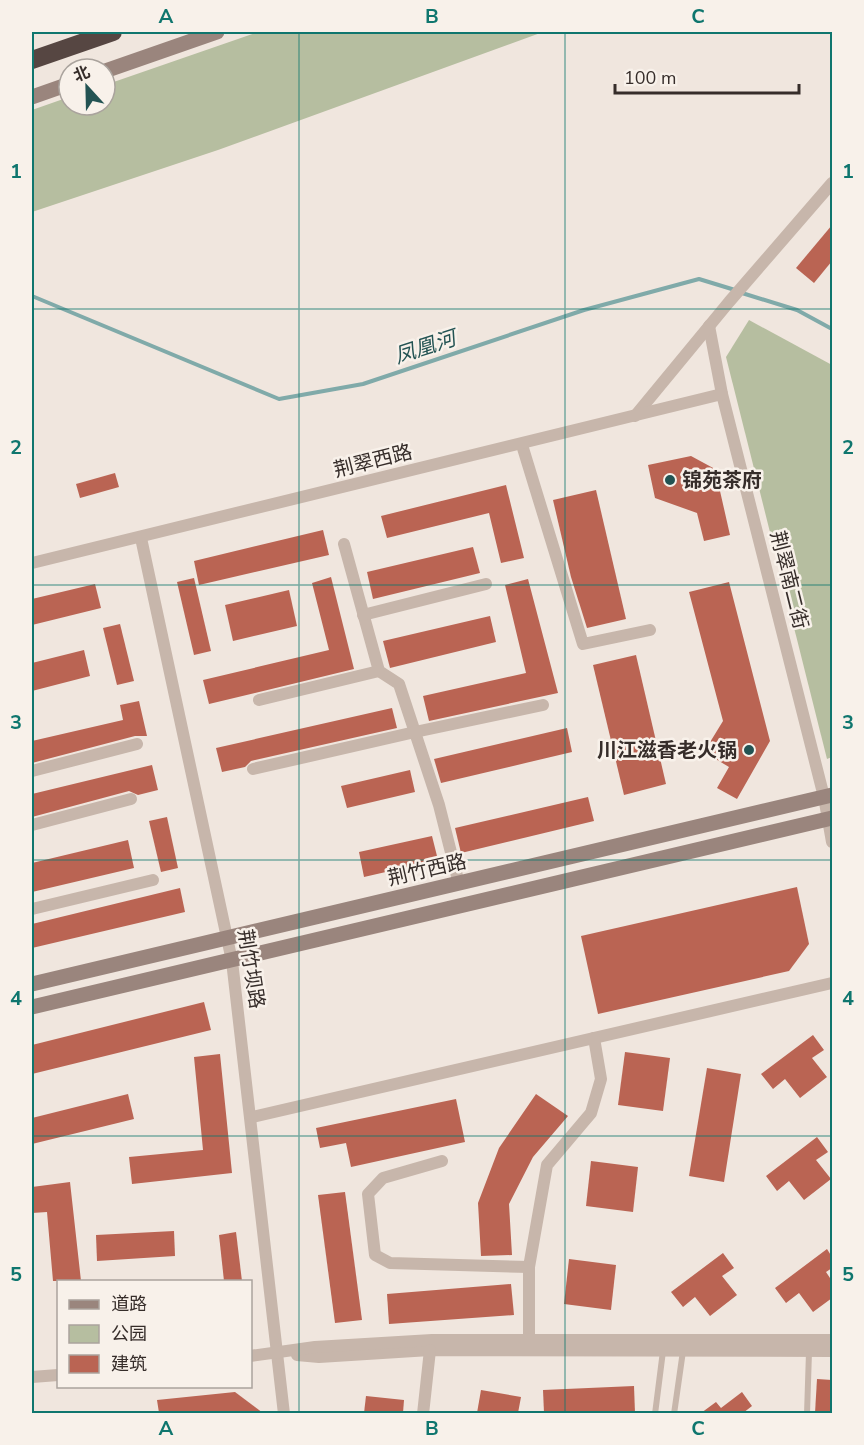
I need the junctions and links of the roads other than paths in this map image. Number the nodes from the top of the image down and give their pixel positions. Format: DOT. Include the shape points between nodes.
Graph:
graph roads {
  1 [pos="113,32"];
  2 [pos="216,32"];
  3 [pos="32,60"];
  4 [pos="117,67"];
  5 [pos="57,88"];
  6 [pos="32,97"];
  7 [pos="832,183"];
  8 [pos="709,326"];
  9 [pos="722,394"];
  10 [pos="635,416"];
  11 [pos="522,445"];
  12 [pos="141,538"];
  13 [pos="344,544"];
  14 [pos="32,563"];
  15 [pos="486,584"];
  16 [pos="363,615"];
  17 [pos="650,630"];
  18 [pos="379,671"];
  19 [pos="259,700"];
  20 [pos="543,705"];
  21 [pos="415,732"];
  22 [pos="136,744"];
  23 [pos="253,769"];
  24 [pos="32,771"];
  25 [pos="828,796"];
  26 [pos="131,799"];
  27 [pos="830,819"];
  28 [pos="32,825"];
  29 [pos="832,842"];
  30 [pos="153,880"];
  31 [pos="459,884"];
  32 [pos="32,909"];
  33 [pos="228,938"];
  34 [pos="232,961"];
  35 [pos="832,983"];
  36 [pos="32,984"];
  37 [pos="32,1007"];
  38 [pos="594,1038"];
  39 [pos="252,1117"];
  40 [pos="442,1161"];
  41 [pos="529,1267"];
  42 [pos="832,1340"];
  43 [pos="529,1345"];
  44 [pos="430,1350"];
  45 [pos="683,1350"];
  46 [pos="663,1351"];
  47 [pos="832,1351"];
  48 [pos="809,1352"];
  49 [pos="278,1353"];
  50 [pos="252,1356"];
  51 [pos="57,1375"];
  52 [pos="32,1377"];
  53 [pos="284,1413"];
  54 [pos="423,1413"];
  55 [pos="655,1413"];
  56 [pos="674,1413"];
  57 [pos="807,1413"];
  1 -- 3 [label="highway"];
  2 -- 4 [label="main road"];
  5 -- 6 [label="main road"];
  7 -- 8 [label="street"];
  8 -- 9 [label="street, 荆翠南二街"];
  8 -- 10 [label="street"];
  9 -- 10 [label="street, 荆翠西路"];
  9 -- 25 [label="street, 荆翠南二街"];
  10 -- 11 [label="street, 荆翠西路"];
  11 -- 12 [label="street, 荆翠西路"];
  11 -- 17 [label="street" via="583,644"];
  12 -- 14 [label="street, 荆翠西路"];
  12 -- 33 [label="street, 荆竹坝路"];
  13 -- 16 [label="street"];
  15 -- 16 [label="street"];
  16 -- 18 [label="street"];
  18 -- 19 [label="street"];
  18 -- 21 [label="street" via="399,684"];
  20 -- 21 [label="street"];
  21 -- 23 [label="street"];
  21 -- 31 [label="street"];
  22 -- 24 [label="street"];
  25 -- 27 [label="street, 荆翠南二街"];
  25 -- 31 [label="main road, 荆竹西路"];
  26 -- 28 [label="street"];
  27 -- 29 [label="street, 荆翠南二街"];
  27 -- 34 [label="main road"];
  30 -- 32 [label="street"];
  31 -- 33 [label="main road, 荆竹西路"];
  33 -- 34 [label="street, 荆竹坝路"];
  33 -- 36 [label="main road, 荆竹西路"];
  34 -- 37 [label="main road"];
  34 -- 39 [label="street, 荆竹坝路"];
  35 -- 38 [label="street"];
  38 -- 39 [label="street"];
  38 -- 41 [label="street" via="601,1079 591,1113 547,1165"];
  39 -- 49 [label="street, 荆竹坝路"];
  40 -- 41 [label="street" via="383,1178 368,1194 375,1255 390,1263"];
  41 -- 43 [label="street"];
  42 -- 43 [label="street"];
  43 -- 44 [label="street"];
  43 -- 46 [label="street"];
  43 -- 49 [label="street" via="432,1340"];
  44 -- 49 [label="street" via="319,1357"];
  44 -- 54 [label="street"];
  45 -- 46 [label="street"];
  45 -- 48 [label="street"];
  45 -- 56 [label="lane"];
  46 -- 55 [label="lane"];
  47 -- 48 [label="street"];
  48 -- 57 [label="lane"];
  49 -- 50 [label="street"];
  49 -- 53 [label="street, 荆竹坝路"];
  51 -- 52 [label="street"];
}
